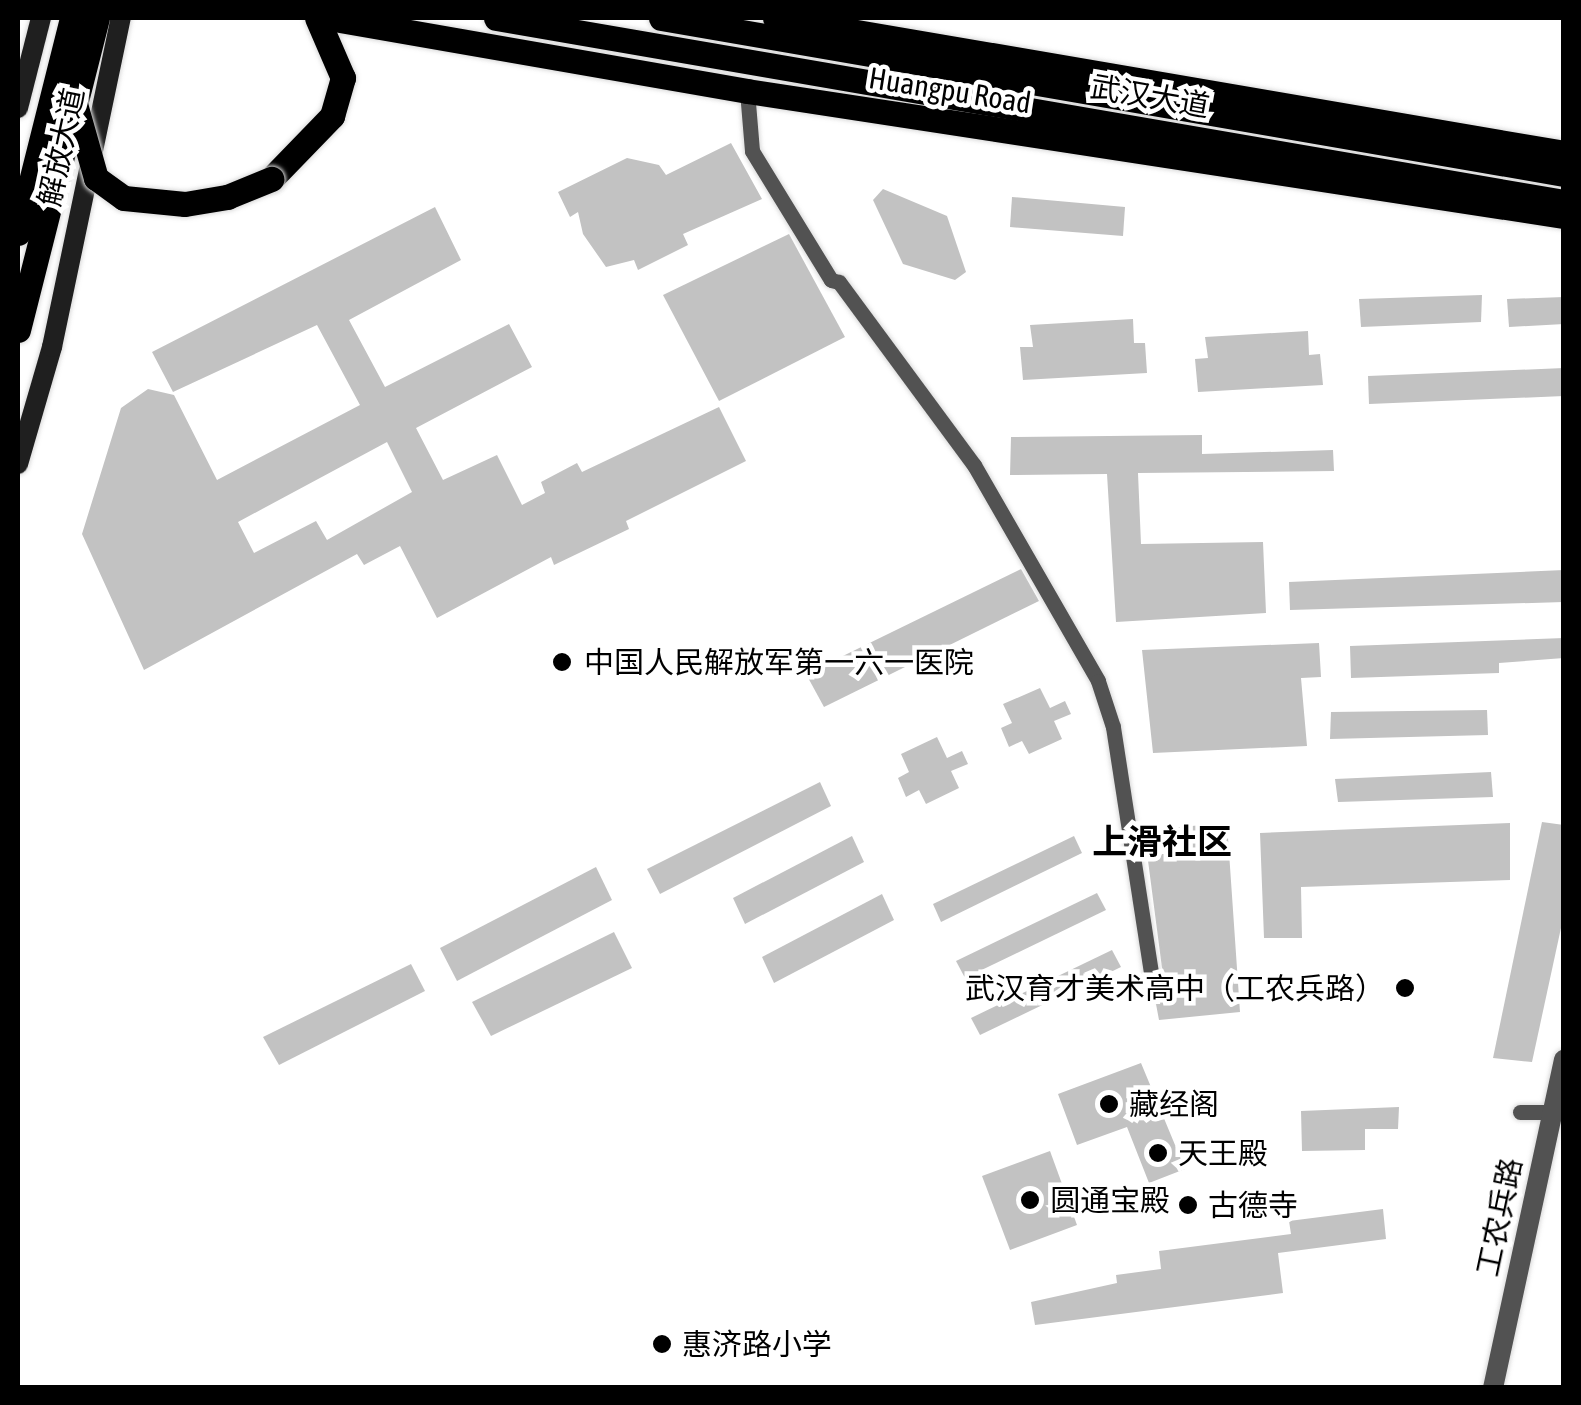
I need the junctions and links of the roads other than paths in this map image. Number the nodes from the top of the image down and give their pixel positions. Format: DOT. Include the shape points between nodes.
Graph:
graph roads {
  1 [pos="41,18"];
  2 [pos="72,18"];
  3 [pos="96,18"];
  4 [pos="121,18"];
  5 [pos="317,18"];
  6 [pos="329,18"];
  7 [pos="496,18"];
  8 [pos="661,18"];
  9 [pos="775,18"];
  10 [pos="747,91"];
  11 [pos="74,104"];
  12 [pos="18,108"];
  13 [pos="1265,120"];
  14 [pos="1424,133"];
  15 [pos="1564,153"];
  16 [pos="1353,168"];
  17 [pos="1564,174"];
  18 [pos="1404,192"];
  19 [pos="1564,202"];
  20 [pos="1564,216"];
  21 [pos="18,233"];
  22 [pos="18,330"];
  23 [pos="18,464"];
  24 [pos="1154,992"];
  25 [pos="1564,1060"];
  26 [pos="1558,1108"];
  27 [pos="1520,1112"];
  28 [pos="1493,1388"];
  29 [pos="1503,1388"];
  1 -- 12 [label="main road, 解放大道"];
  2 -- 21 [label="main road"];
  3 -- 11 [label="main road, 解放大道"];
  4 -- 23 [label="main road, 解放大道" via="52,347"];
  5 -- 11 [label="main road, bridge" via="343,78 332,116 271,179 227,197 185,204 124,198 96,178"];
  6 -- 10 [label="main road, Huangpu Road"];
  7 -- 16 [label="main road, 武汉大道"];
  8 -- 13 [label="main road"];
  9 -- 14 [label="main road, Huangpu Road" via="1251,95"];
  10 -- 18 [label="main road, Huangpu Road"];
  10 -- 24 [label="street" via="752,150 831,280 839,282 974,464 1098,681 1113,727"];
  11 -- 22 [label="main road, 解放大道"];
  13 -- 14 [label="main road"];
  13 -- 17 [label="main road"];
  14 -- 15 [label="main road, Huangpu Road"];
  16 -- 18 [label="main road"];
  16 -- 19 [label="main road"];
  18 -- 20 [label="main road, Huangpu Road"];
  25 -- 26 [label="street, 工农兵路"];
  26 -- 27 [label="street"];
  26 -- 28 [label="street, 工农兵路"];
  26 -- 29 [label="street, 工农兵路"];
}
